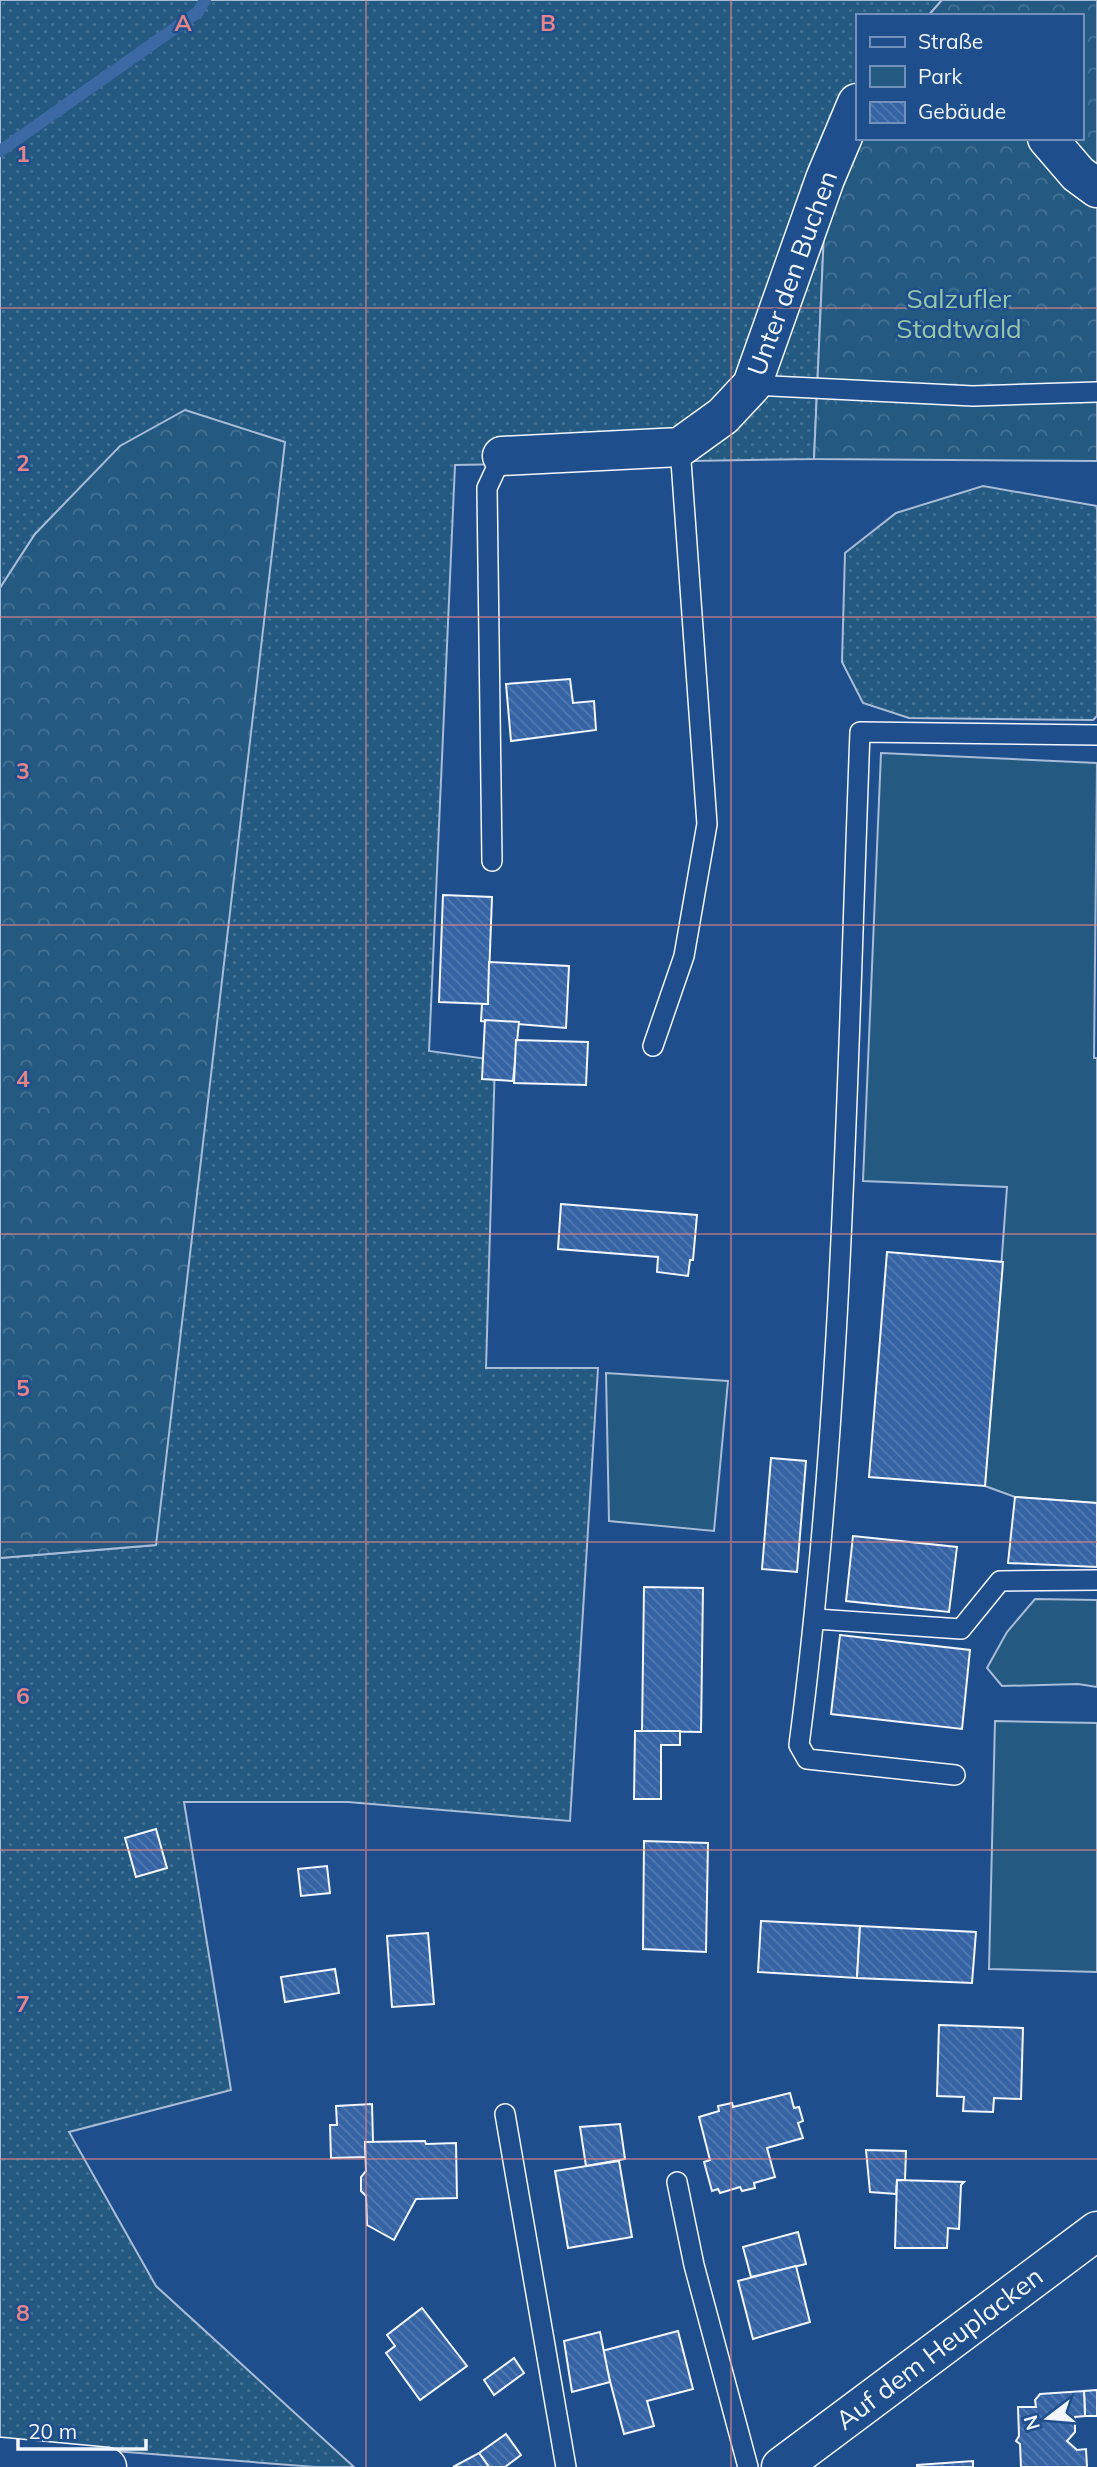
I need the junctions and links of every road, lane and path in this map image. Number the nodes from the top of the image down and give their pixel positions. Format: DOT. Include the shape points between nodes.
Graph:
graph roads {
  1 [pos="856,105"];
  2 [pos="1049,140"];
  3 [pos="1097,188"];
  4 [pos="752,385"];
  5 [pos="1097,392"];
  6 [pos="680,447"];
  7 [pos="502,456"];
  8 [pos="1097,735"];
  9 [pos="492,861"];
  10 [pos="653,1046"];
  11 [pos="1097,1580"];
  12 [pos="816,1619"];
  13 [pos="955,1774"];
  14 [pos="505,2114"];
  15 [pos="677,2182"];
  16 [pos="1097,2231"];
  17 [pos="0,2457"];
  18 [pos="107,2467"];
  19 [pos="566,2467"];
  20 [pos="748,2467"];
  21 [pos="781,2467"];
  1 -- 4 [label="street, Unter den Buchen"];
  2 -- 3 [label="street"];
  4 -- 5 [label="lane" via="973,396"];
  4 -- 6 [label="street, Unter den Buchen" via="723,416"];
  6 -- 7 [label="street"];
  6 -- 10 [label="lane" via="707,824 684,956"];
  7 -- 9 [label="lane" via="487,488"];
  8 -- 12 [label="lane" via="860,732 836,1358"];
  11 -- 12 [label="lane" via="1000,1581 961,1629"];
  12 -- 13 [label="lane" via="799,1745 807,1759"];
  14 -- 19 [label="lane"];
  15 -- 20 [label="lane" via="694,2265"];
  16 -- 21 [label="street, Auf dem Heuplacken"];
  17 -- 18 [label="street"];
}
